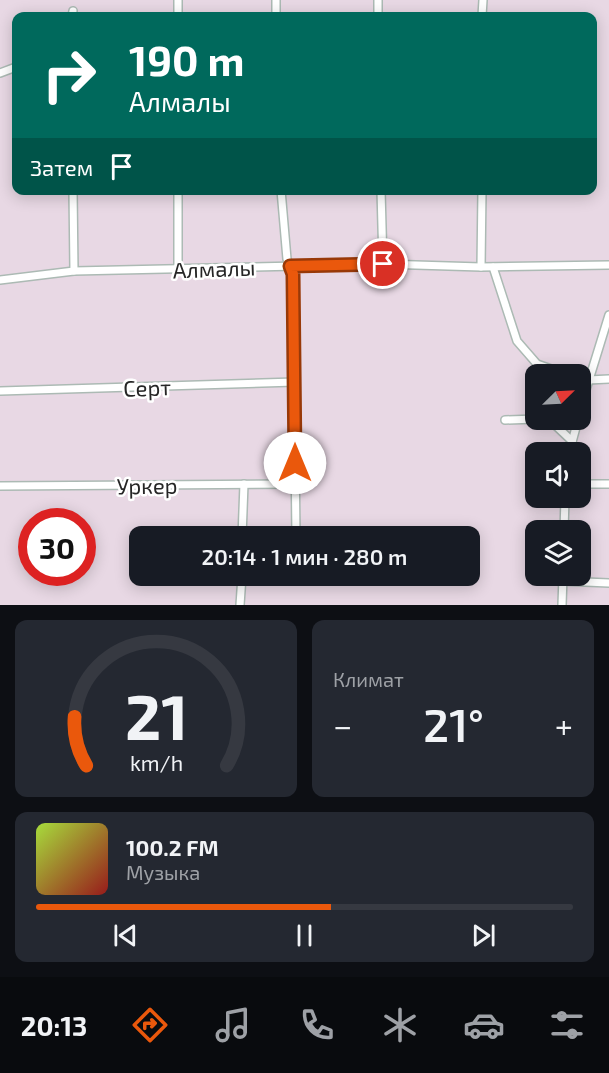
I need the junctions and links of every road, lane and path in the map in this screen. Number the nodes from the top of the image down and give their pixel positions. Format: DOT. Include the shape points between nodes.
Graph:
graph roads {
  1 [pos="73,195"];
  2 [pos="178,195"];
  3 [pos="282,195"];
  4 [pos="381,195"];
  5 [pos="482,195"];
  6 [pos="383,264"];
  7 [pos="609,265"];
  8 [pos="290,266"];
  9 [pos="481,267"];
  10 [pos="493,267"];
  11 [pos="178,270"];
  12 [pos="74,271"];
  13 [pos="0,280"];
  14 [pos="609,315"];
  15 [pos="537,364"];
  16 [pos="591,365"];
  17 [pos="609,379"];
  18 [pos="591,381"];
  19 [pos="295,382"];
  20 [pos="0,391"];
  21 [pos="525,419"];
  22 [pos="505,420"];
  23 [pos="560,430"];
  24 [pos="575,430"];
  25 [pos="572,441"];
  26 [pos="244,484"];
  27 [pos="294,484"];
  28 [pos="591,484"];
  29 [pos="609,484"];
  30 [pos="0,486"];
  31 [pos="242,526"];
  32 [pos="296,526"];
  33 [pos="591,581"];
  34 [pos="609,583"];
  35 [pos="241,586"];
  36 [pos="563,586"];
  37 [pos="240,605"];
  38 [pos="562,605"];
  1 -- 12 [label="street"];
  2 -- 11 [label="street"];
  3 -- 8 [label="street"];
  4 -- 6 [label="street"];
  5 -- 9 [label="street"];
  6 -- 8 [label="street, Алмалы"];
  6 -- 9 [label="street, Алмалы"];
  7 -- 10 [label="street, Алмалы"];
  8 -- 11 [label="street, Алмалы"];
  8 -- 19 [label="street"];
  9 -- 10 [label="street, Алмалы"];
  10 -- 15 [label="street" via="516,341"];
  11 -- 12 [label="street, Алмалы"];
  12 -- 13 [label="street, Алмалы"];
  14 -- 16 [label="street"];
  17 -- 18 [label="street"];
  19 -- 20 [label="street, Серт"];
  19 -- 27 [label="street"];
  21 -- 22 [label="street"];
  23 -- 25 [label="street"];
  24 -- 25 [label="street"];
  26 -- 27 [label="street, Уркер"];
  26 -- 30 [label="street, Уркер"];
  26 -- 31 [label="street"];
  27 -- 32 [label="street"];
  28 -- 29 [label="street"];
  33 -- 34 [label="street"];
  35 -- 37 [label="street"];
  36 -- 38 [label="street"];
}
